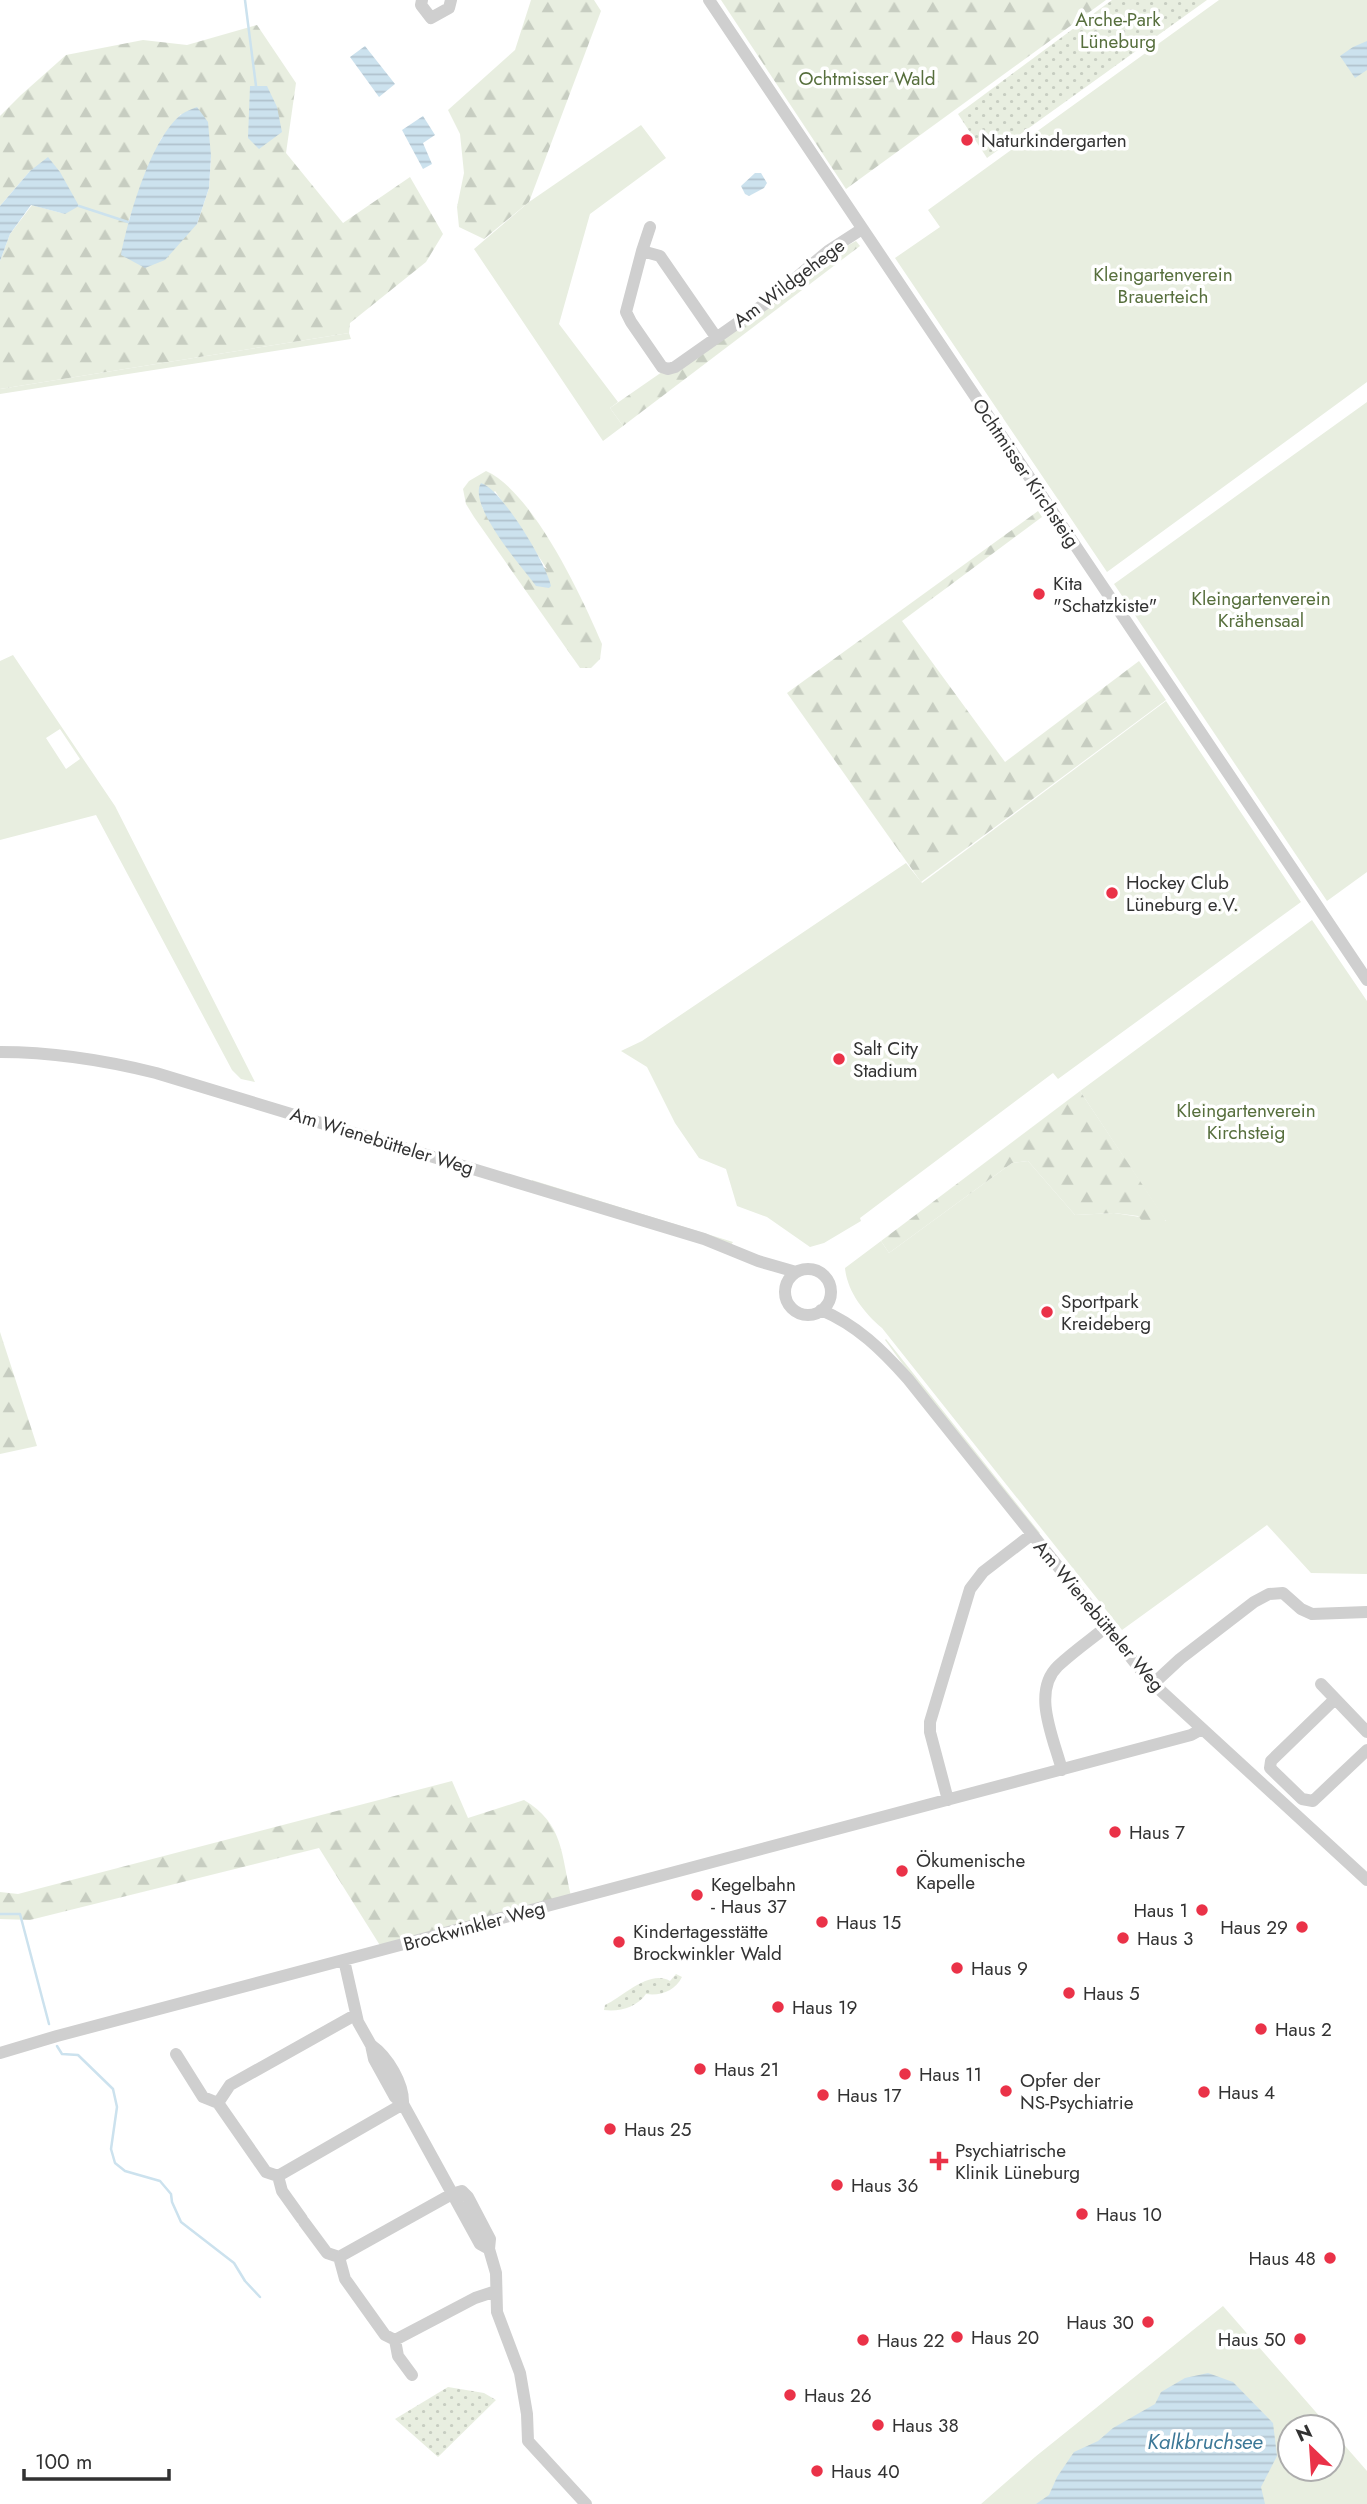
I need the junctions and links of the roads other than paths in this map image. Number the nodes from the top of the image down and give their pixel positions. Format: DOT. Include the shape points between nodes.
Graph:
graph roads {
  1 [pos="422,0"];
  2 [pos="451,0"];
  3 [pos="709,0"];
  4 [pos="650,227"];
  5 [pos="862,229"];
  6 [pos="642,251"];
  7 [pos="716,337"];
  8 [pos="1367,980"];
  9 [pos="0,1052"];
  10 [pos="758,1261"];
  11 [pos="796,1272"];
  12 [pos="786,1286"];
  13 [pos="831,1296"];
  14 [pos="821,1310"];
  15 [pos="856,1329"];
  16 [pos="1031,1535"];
  17 [pos="1367,1612"];
  18 [pos="1105,1628"];
  19 [pos="1153,1684"];
  20 [pos="1321,1684"];
  21 [pos="1335,1699"];
  22 [pos="1202,1729"];
  23 [pos="1367,1732"];
  24 [pos="1367,1750"];
  25 [pos="1062,1770"];
  26 [pos="948,1800"];
  27 [pos="1366,1877"];
  28 [pos="344,1960"];
  29 [pos="355,2015"];
  30 [pos="0,2053"];
  31 [pos="176,2054"];
  32 [pos="218,2103"];
  33 [pos="403,2104"];
  34 [pos="278,2176"];
  35 [pos="453,2194"];
  36 [pos="339,2257"];
  37 [pos="496,2291"];
  38 [pos="395,2340"];
  39 [pos="412,2375"];
  40 [pos="586,2504"];
  1 -- 2 [label="street" via="431,18 449,8"];
  3 -- 5 [label="street, Ochtmisser Kirchsteig"];
  4 -- 6 [label="street, Am Wildgehege"];
  5 -- 7 [label="street, Am Wildgehege"];
  5 -- 8 [label="street, Ochtmisser Kirchsteig"];
  6 -- 7 [label="street, Am Wildgehege" via="660,256"];
  6 -- 7 [label="street, Am Wildgehege" via="626,312 662,367 675,368"];
  9 -- 10 [label="street, Am Wienebütteler Weg" via="68,1055 156,1073 704,1239"];
  10 -- 11 [label="street, Am Wienebütteler Weg"];
  10 -- 12 [label="street, Am Wienebütteler Weg"];
  11 -- 12 [label="street"];
  11 -- 13 [label="street, Am Wienebütteler Weg" via="820,1272 829,1282"];
  12 -- 14 [label="street, Am Wienebütteler Weg" via="787,1300 797,1312 810,1315"];
  13 -- 14 [label="street"];
  13 -- 15 [label="street, Am Wienebütteler Weg"];
  14 -- 15 [label="street, Am Wienebütteler Weg"];
  15 -- 16 [label="street, Am Wienebütteler Weg" via="908,1379"];
  16 -- 18 [label="street, Am Wienebütteler Weg"];
  16 -- 26 [label="street" via="975,1580 963,1605 930,1722"];
  17 -- 19 [label="street" via="1312,1614 1283,1593 1269,1594 1222,1626"];
  18 -- 19 [label="street, Am Wienebütteler Weg"];
  18 -- 25 [label="street" via="1049,1679 1045,1702"];
  19 -- 22 [label="street, Am Wienebütteler Weg"];
  20 -- 21 [label="street"];
  21 -- 23 [label="street"];
  21 -- 24 [label="street" via="1270,1761 1270,1768 1302,1799 1313,1801"];
  22 -- 25 [label="street, Brockwinkler Weg"];
  22 -- 27 [label="street, Am Wienebütteler Weg"];
  25 -- 26 [label="street, Brockwinkler Weg"];
  26 -- 28 [label="street, Brockwinkler Weg"];
  28 -- 29 [label="street"];
  28 -- 30 [label="street, Brockwinkler Weg"];
  29 -- 32 [label="street" via="230,2085"];
  29 -- 33 [label="street" via="374,2059"];
  31 -- 32 [label="street" via="203,2097"];
  32 -- 34 [label="street" via="266,2172"];
  33 -- 34 [label="street"];
  33 -- 35 [label="street"];
  34 -- 36 [label="street" via="282,2191 327,2253"];
  35 -- 36 [label="street"];
  35 -- 37 [label="street" via="480,2244 489,2249"];
  36 -- 38 [label="street" via="345,2279 385,2335"];
  37 -- 38 [label="street"];
  37 -- 40 [label="street" via="497,2312 520,2373 528,2441"];
  38 -- 39 [label="street" via="398,2356"];
}
